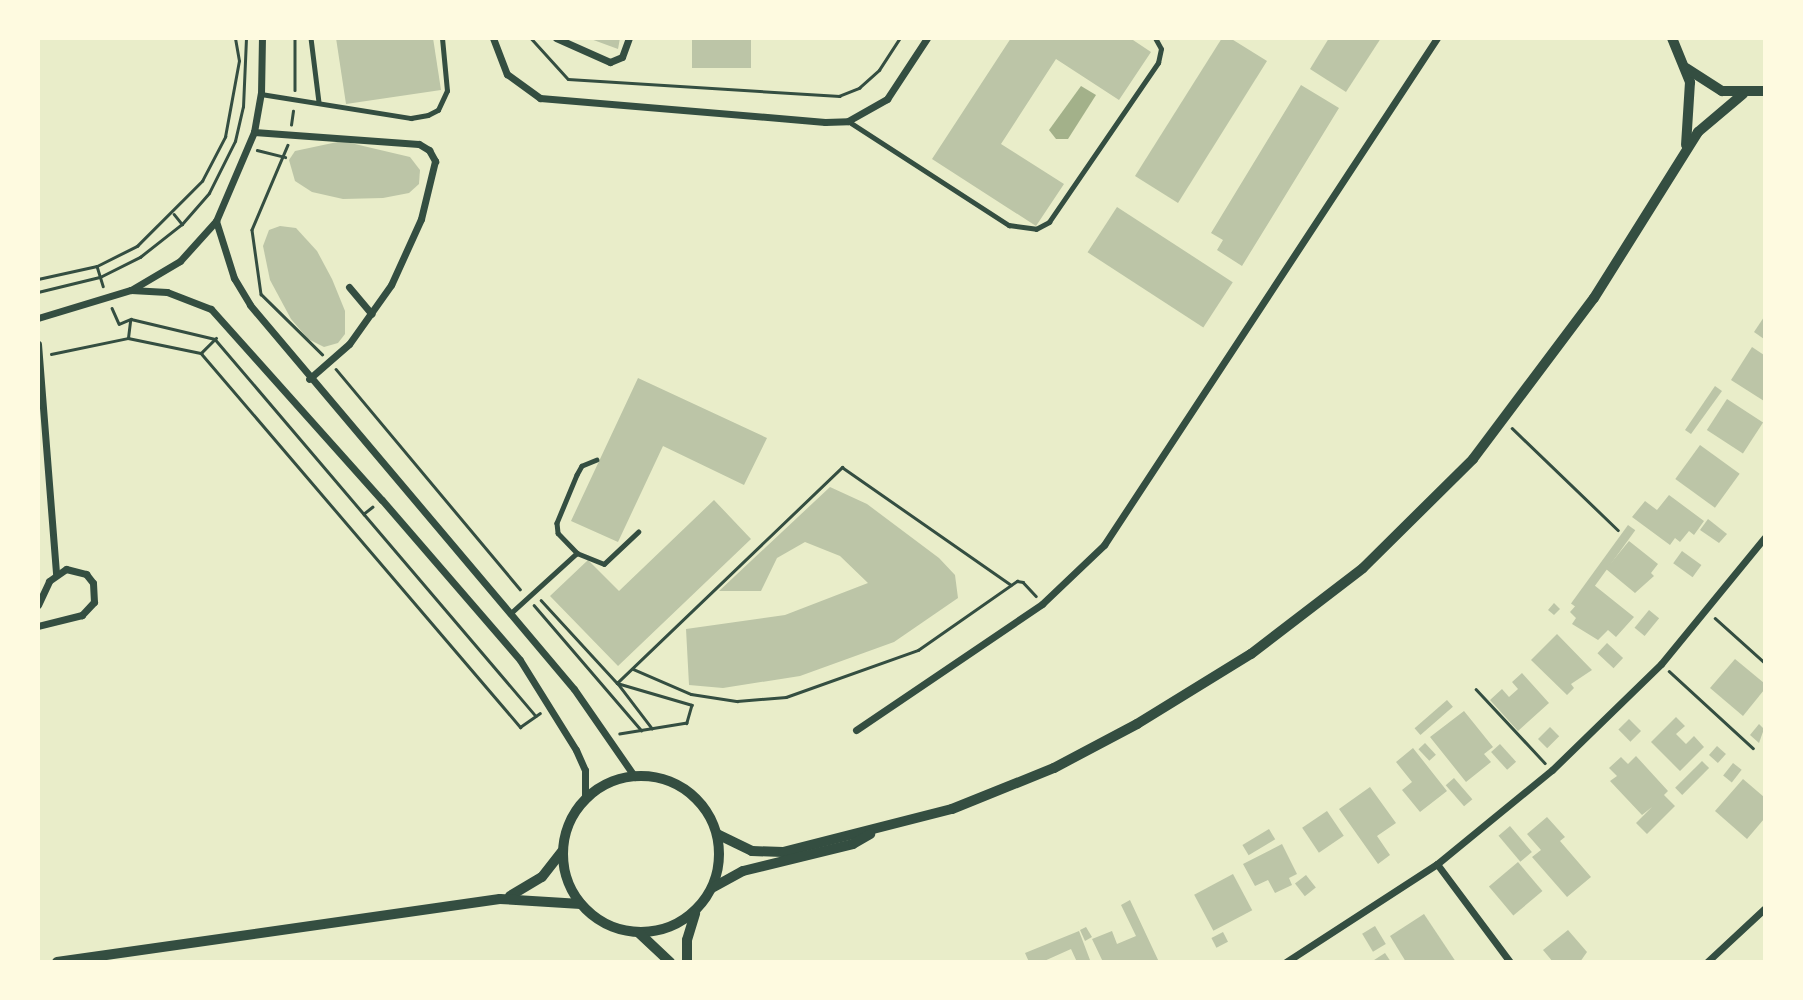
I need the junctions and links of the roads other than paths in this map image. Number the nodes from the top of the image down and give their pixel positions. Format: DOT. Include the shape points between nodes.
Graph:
graph roads {
  1 [pos="262,38"];
  2 [pos="311,38"];
  3 [pos="442,38"];
  4 [pos="493,38"];
  5 [pos="556,38"];
  6 [pos="629,38"];
  7 [pos="927,38"];
  8 [pos="1155,38"];
  9 [pos="1437,38"];
  10 [pos="1672,38"];
  11 [pos="1686,68"];
  12 [pos="1765,91"];
  13 [pos="261,94"];
  14 [pos="1743,94"];
  15 [pos="319,102"];
  16 [pos="848,121"];
  17 [pos="254,132"];
  18 [pos="1682,158"];
  19 [pos="216,220"];
  20 [pos="349,287"];
  21 [pos="131,290"];
  22 [pos="372,314"];
  23 [pos="38,318"];
  24 [pos="38,344"];
  25 [pos="39,356"];
  26 [pos="309,379"];
  27 [pos="597,460"];
  28 [pos="638,532"];
  29 [pos="1765,538"];
  30 [pos="577,553"];
  31 [pos="56,574"];
  32 [pos="38,605"];
  33 [pos="512,613"];
  34 [pos="38,626"];
  35 [pos="856,730"];
  36 [pos="635,777"];
  37 [pos="585,800"];
  38 [pos="873,832"];
  39 [pos="717,834"];
  40 [pos="563,849"];
  41 [pos="1437,864"];
  42 [pos="711,889"];
  43 [pos="500,899"];
  44 [pos="581,904"];
  45 [pos="697,909"];
  46 [pos="1765,909"];
  47 [pos="638,932"];
  48 [pos="57,961"];
  49 [pos="670,961"];
  50 [pos="687,961"];
  51 [pos="1286,961"];
  52 [pos="1510,961"];
  53 [pos="1707,961"];
  1 -- 13 [label="street"];
  2 -- 15 [label="lane"];
  3 -- 15 [label="lane" via="447,91 438,110 411,118"];
  4 -- 16 [label="street" via="508,74 540,98"];
  5 -- 6 [label="street" via="610,62 622,57"];
  7 -- 16 [label="street" via="887,99"];
  8 -- 16 [label="lane" via="1161,49 1158,63 1049,222 1037,229 1009,225"];
  9 -- 35 [label="street" via="1104,545 1042,604"];
  10 -- 11 [label="street"];
  11 -- 14 [label="street" via="1722,92"];
  11 -- 18 [label="street" via="1691,112"];
  12 -- 14 [label="street"];
  13 -- 15 [label="lane"];
  13 -- 17 [label="street"];
  14 -- 18 [label="street" via="1708,121"];
  17 -- 19 [label="street"];
  17 -- 22 [label="street" via="419,144 433,155 432,176 412,242"];
  18 -- 38 [label="street" via="1594,298 1504,421 1445,489 1363,568 1208,683 1137,724 1016,785"];
  19 -- 21 [label="street" via="180,261"];
  19 -- 26 [label="street" via="234,278"];
  20 -- 22 [label="street"];
  21 -- 23 [label="street"];
  21 -- 37 [label="street" via="167,292 211,309 382,499 504,639 551,705 585,770"];
  22 -- 26 [label="street"];
  24 -- 25 [label="street"];
  25 -- 31 [label="street"];
  26 -- 33 [label="street"];
  27 -- 30 [label="lane" via="582,466 557,523 563,541"];
  28 -- 30 [label="lane" via="610,562 599,563"];
  29 -- 41 [label="street" via="1661,664 1552,770"];
  30 -- 33 [label="lane"];
  31 -- 32 [label="street"];
  31 -- 34 [label="street" via="66,569 86,574 93,583 94,602 74,619"];
  33 -- 36 [label="street" via="574,689"];
  36 -- 37 [label="street" via="611,782"];
  36 -- 39 [label="street" via="665,780 691,794"];
  37 -- 40 [label="street" via="571,820"];
  38 -- 39 [label="street" via="767,853 740,847"];
  38 -- 42 [label="street" via="853,845 743,872"];
  39 -- 42 [label="street" via="719,862"];
  40 -- 43 [label="street" via="542,877"];
  40 -- 44 [label="street" via="566,878"];
  41 -- 51 [label="street"];
  41 -- 52 [label="street"];
  42 -- 45 [label="street"];
  43 -- 44 [label="street"];
  43 -- 48 [label="street"];
  44 -- 47 [label="street" via="609,925"];
  45 -- 47 [label="street" via="668,927"];
  45 -- 50 [label="street" via="687,940"];
  46 -- 53 [label="street"];
  47 -- 49 [label="street"];
}
